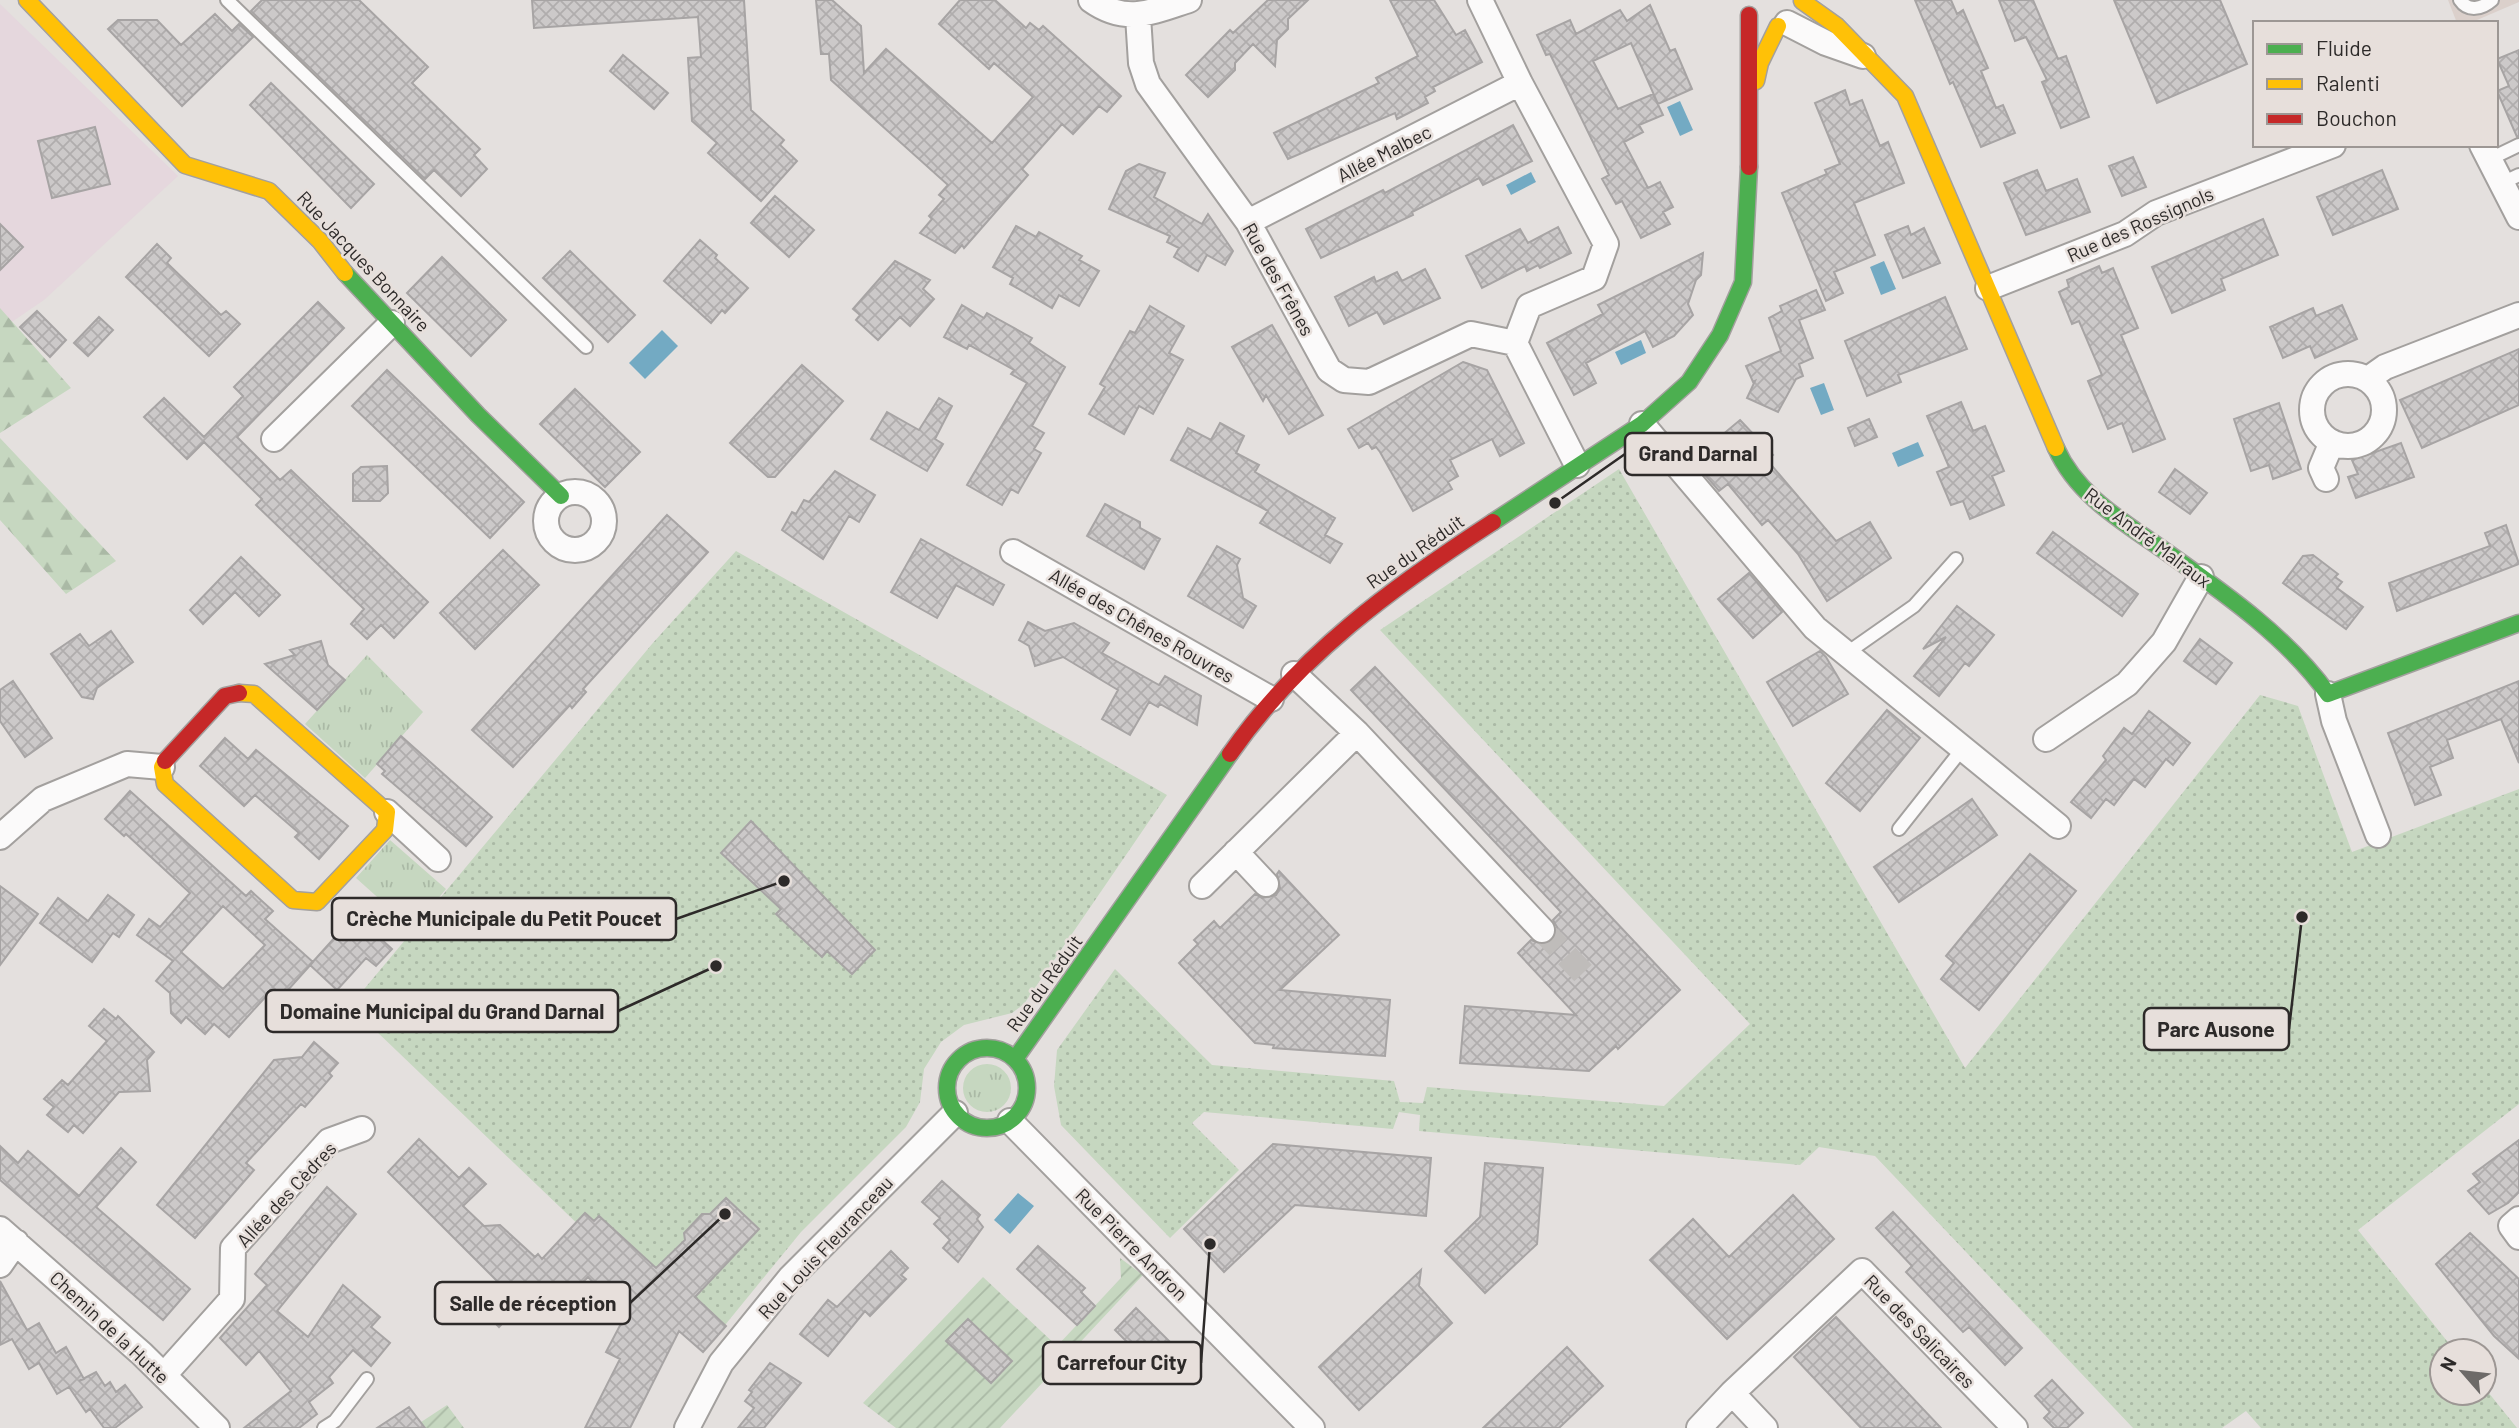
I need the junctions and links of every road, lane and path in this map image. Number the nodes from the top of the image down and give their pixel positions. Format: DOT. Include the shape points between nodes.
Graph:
graph roads {
  1 [pos="27,0"];
  2 [pos="227,0"];
  3 [pos="1091,0"];
  4 [pos="1189,0"];
  5 [pos="1480,0"];
  6 [pos="2460,0"];
  7 [pos="2492,0"];
  8 [pos="1802,1"];
  9 [pos="1746,7"];
  10 [pos="1138,16"];
  11 [pos="1782,25"];
  12 [pos="1863,56"];
  13 [pos="1520,83"];
  14 [pos="1748,115"];
  15 [pos="2519,145"];
  16 [pos="2328,147"];
  17 [pos="2486,152"];
  18 [pos="2510,179"];
  19 [pos="2519,217"];
  20 [pos="1248,222"];
  21 [pos="1988,288"];
  22 [pos="2519,315"];
  23 [pos="392,323"];
  24 [pos="1515,343"];
  25 [pos="586,347"];
  26 [pos="2368,379"];
  27 [pos="1642,424"];
  28 [pos="274,439"];
  29 [pos="2332,442"];
  30 [pos="1577,465"];
  31 [pos="2326,480"];
  32 [pos="561,496"];
  33 [pos="1013,552"];
  34 [pos="1956,559"];
  35 [pos="2201,577"];
  36 [pos="2519,623"];
  37 [pos="1847,653"];
  38 [pos="1294,674"];
  39 [pos="2328,694"];
  40 [pos="1271,699"];
  41 [pos="1357,733"];
  42 [pos="2046,739"];
  43 [pos="1963,748"];
  44 [pos="162,767"];
  45 [pos="387,812"];
  46 [pos="2058,826"];
  47 [pos="1899,829"];
  48 [pos="2378,835"];
  49 [pos="0,837"];
  50 [pos="1236,852"];
  51 [pos="438,859"];
  52 [pos="1266,884"];
  53 [pos="1202,886"];
  54 [pos="1542,930"];
  55 [pos="1015,1059"];
  56 [pos="955,1112"];
  57 [pos="1010,1121"];
  58 [pos="362,1129"];
  59 [pos="2519,1219"];
  60 [pos="8,1236"];
  61 [pos="2519,1237"];
  62 [pos="0,1265"];
  63 [pos="164,1375"];
  64 [pos="367,1379"];
  65 [pos="1732,1393"];
  66 [pos="217,1428"];
  67 [pos="324,1428"];
  68 [pos="687,1428"];
  69 [pos="1312,1428"];
  70 [pos="1699,1428"];
  71 [pos="1765,1428"];
  72 [pos="2015,1428"];
  1 -- 23 [label="street, Rue Jacques Bonnaire" via="185,165 269,191"];
  2 -- 25 [label="lane"];
  3 -- 10 [label="street"];
  4 -- 10 [label="street"];
  5 -- 13 [label="street"];
  6 -- 7 [label="lane" via="2471,8 2481,8"];
  8 -- 11 [label="street, Rue du Réduit"];
  8 -- 12 [label="street, Rue André Malraux" via="1837,26"];
  9 -- 11 [label="street" via="1761,25"];
  9 -- 14 [label="street, Rue du Réduit"];
  10 -- 20 [label="street, Rue des Frênes" via="1141,62 1148,84"];
  11 -- 12 [label="street, Rue André Malraux"];
  11 -- 14 [label="street, Rue du Réduit" via="1760,64"];
  12 -- 21 [label="street, Rue André Malraux" via="1905,96"];
  13 -- 20 [label="street, Allée Malbec"];
  13 -- 24 [label="street" via="1606,244 1594,278 1529,306"];
  14 -- 27 [label="street, Rue du Réduit" via="1748,246 1742,282 1720,335 1689,382"];
  15 -- 17 [label="lane"];
  16 -- 21 [label="street, Rue des Rossignols" via="2157,213 2125,234"];
  17 -- 18 [label="street"];
  18 -- 19 [label="street"];
  20 -- 24 [label="street, Rue des Frênes" via="1329,370 1344,380 1369,382 1471,334"];
  21 -- 35 [label="street, Rue André Malraux" via="2062,462 2088,496"];
  22 -- 26 [label="street" via="2385,367"];
  23 -- 28 [label="street"];
  23 -- 32 [label="street, Rue Jacques Bonnaire"];
  24 -- 30 [label="street"];
  26 -- 29 [label="street" via="2384,402 2381,425 2355,446"];
  26 -- 29 [label="street" via="2337,376 2315,397 2316,426"];
  27 -- 30 [label="street, Rue du Réduit"];
  27 -- 37 [label="street" via="1815,628"];
  29 -- 31 [label="street" via="2321,468"];
  30 -- 38 [label="street, Rue du Réduit" via="1408,577"];
  33 -- 40 [label="street, Allée des Chênes Rouvres"];
  34 -- 37 [label="lane" via="1914,607"];
  35 -- 39 [label="street, Rue André Malraux" via="2307,664"];
  35 -- 42 [label="street" via="2164,642 2127,684"];
  36 -- 39 [label="street"];
  37 -- 43 [label="street"];
  38 -- 40 [label="street, Rue du Réduit"];
  38 -- 41 [label="street"];
  39 -- 48 [label="street"];
  40 -- 55 [label="street, Rue du Réduit"];
  41 -- 50 [label="street"];
  41 -- 54 [label="street"];
  43 -- 46 [label="street"];
  43 -- 47 [label="lane"];
  44 -- 45 [label="street" via="225,696 254,694"];
  44 -- 45 [label="street" via="165,784 293,900 306,903 317,902 385,830"];
  44 -- 49 [label="street" via="127,764 43,799"];
  45 -- 51 [label="street"];
  50 -- 52 [label="street"];
  50 -- 53 [label="street"];
  55 -- 56 [label="street" via="983,1048 961,1057 948,1077"];
  55 -- 57 [label="street" via="1027,1091 1019,1113"];
  56 -- 57 [label="street" via="975,1126 999,1127"];
  56 -- 68 [label="street, Rue Louis Fleuranceau" via="790,1278 721,1363"];
  57 -- 69 [label="street, Rue Pierre Andron"];
  58 -- 63 [label="street, Allée des Cèdres" via="329,1141 233,1248 232,1299"];
  59 -- 61 [label="street" via="2511,1226"];
  60 -- 62 [label="street"];
  60 -- 63 [label="street, Chemin de la Hutte"];
  63 -- 66 [label="street, Chemin de la Hutte"];
  64 -- 67 [label="lane" via="335,1421"];
  65 -- 70 [label="street, Rue des Salicaires"];
  65 -- 71 [label="street"];
  65 -- 72 [label="street, Rue des Salicaires" via="1862,1271"];
}
